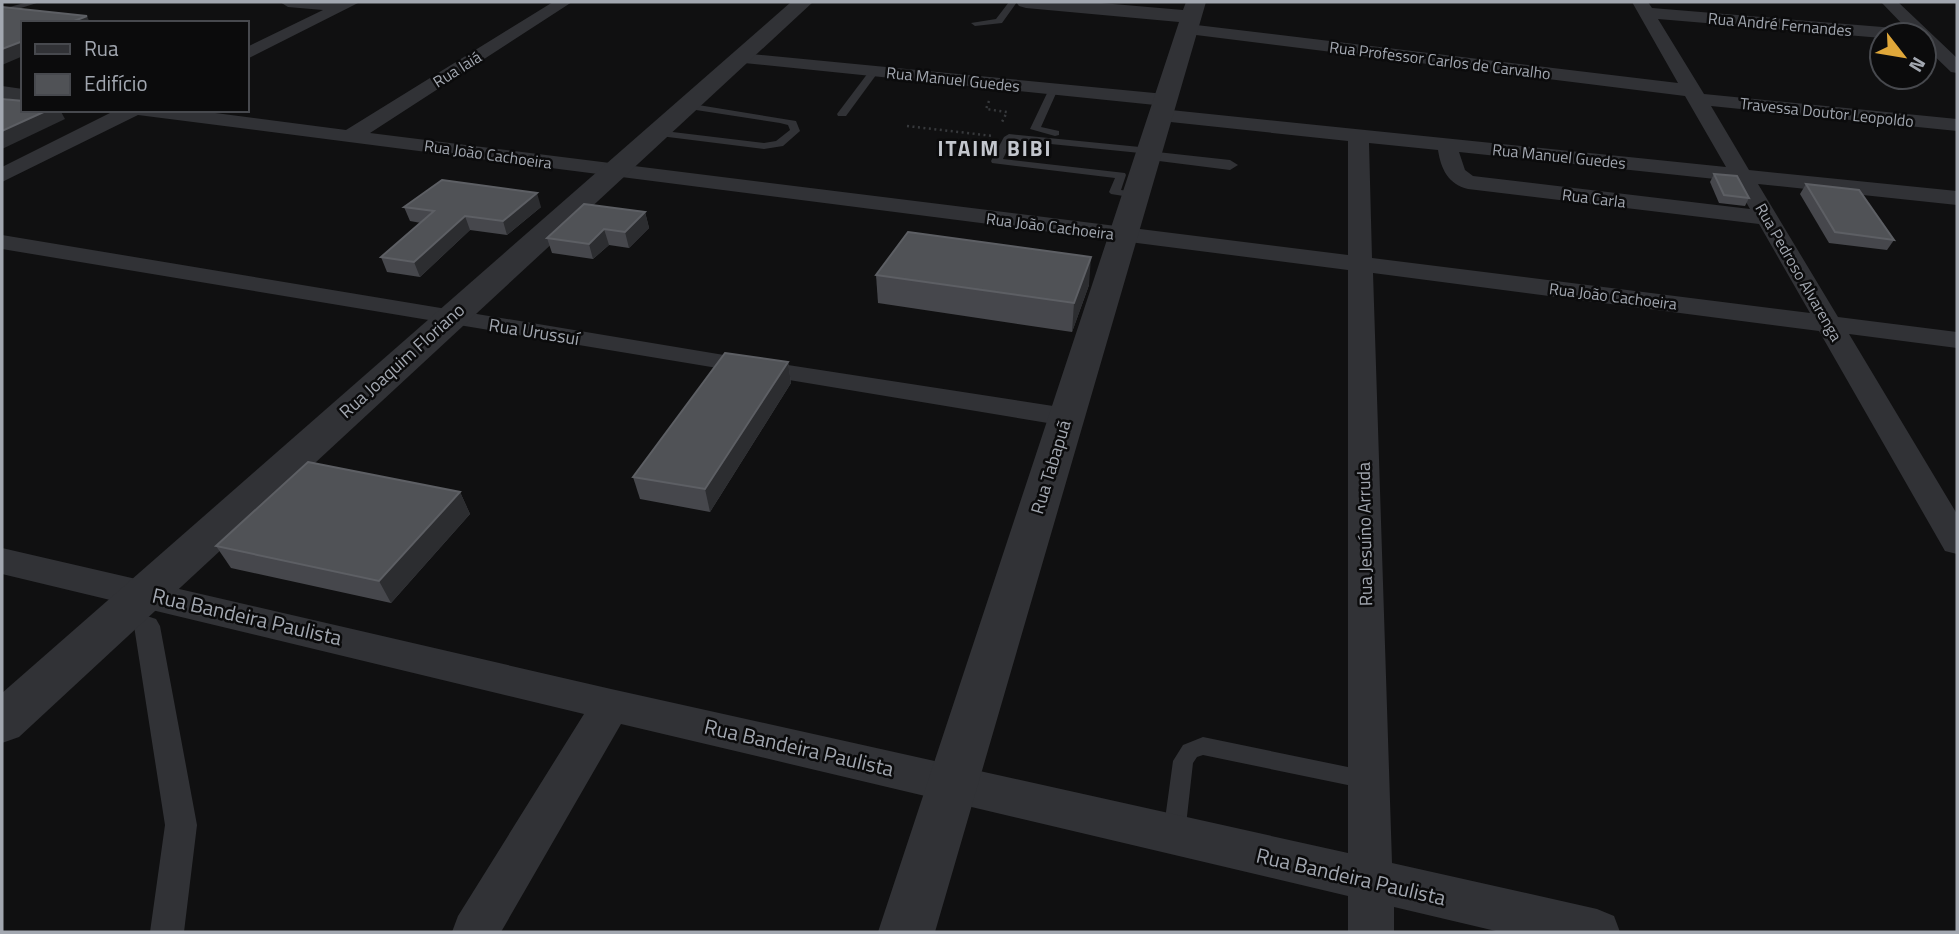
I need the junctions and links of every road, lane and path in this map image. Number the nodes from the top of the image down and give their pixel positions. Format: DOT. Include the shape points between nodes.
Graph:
graph roads {
  1 [pos="36,2"];
  2 [pos="288,2"];
  3 [pos="564,2"];
  4 [pos="803,2"];
  5 [pos="1013,2"];
  6 [pos="1889,2"];
  7 [pos="347,4"];
  8 [pos="1032,4"];
  9 [pos="1644,7"];
  10 [pos="2,12"];
  11 [pos="1192,16"];
  12 [pos="1909,21"];
  13 [pos="975,23"];
  14 [pos="1868,30"];
  15 [pos="1938,37"];
  16 [pos="1946,38"];
  17 [pos="1938,50"];
  18 [pos="248,54"];
  19 [pos="740,58"];
  20 [pos="1957,68"];
  21 [pos="874,71"];
  22 [pos="998,83"];
  23 [pos="1053,89"];
  24 [pos="2,92"];
  25 [pos="21,95"];
  26 [pos="1695,95"];
  27 [pos="685,106"];
  28 [pos="128,112"];
  29 [pos="159,112"];
  30 [pos="842,114"];
  31 [pos="1001,124"];
  32 [pos="1957,125"];
  33 [pos="907,126"];
  34 [pos="656,133"];
  35 [pos="1155,133"];
  36 [pos="1359,135"];
  37 [pos="350,136"];
  38 [pos="995,136"];
  39 [pos="1447,145"];
  40 [pos="1230,165"];
  41 [pos="613,170"];
  42 [pos="2,175"];
  43 [pos="1743,176"];
  44 [pos="1136,195"];
  45 [pos="1957,198"];
  46 [pos="1767,218"];
  47 [pos="1124,235"];
  48 [pos="2,243"];
  49 [pos="1362,264"];
  50 [pos="449,318"];
  51 [pos="1829,324"];
  52 [pos="1957,340"];
  53 [pos="1066,417"];
  54 [pos="1957,542"];
  55 [pos="2,561"];
  56 [pos="147,609"];
  57 [pos="611,705"];
  58 [pos="2,721"];
  59 [pos="1367,780"];
  60 [pos="952,783"];
  61 [pos="1174,835"];
  62 [pos="1369,881"];
  63 [pos="167,932"];
  64 [pos="475,932"];
  65 [pos="906,932"];
  66 [pos="1371,932"];
  67 [pos="1597,932"];
  1 -- 10 [label="lane"];
  2 -- 7 [label="street"];
  3 -- 37 [label="street, Rua Iaiá"];
  4 -- 19 [label="street, Rua Joaquim Floriano"];
  5 -- 13 [label="lane" via="999,21"];
  6 -- 12 [label="street"];
  7 -- 18 [label="street"];
  8 -- 11 [label="street"];
  9 -- 14 [label="street, Rua André Fernandes"];
  9 -- 26 [label="street, Rua Pedroso Alvarenga"];
  11 -- 26 [label="street, Rua Professor Carlos de Carvalho"];
  11 -- 35 [label="street, Rua Tabapuã"];
  15 -- 16 [label="street"];
  17 -- 20 [label="street"];
  19 -- 21 [label="street, Rua Manuel Guedes"];
  19 -- 27 [label="street, Rua Joaquim Floriano"];
  21 -- 22 [label="street, Rua Manuel Guedes"];
  21 -- 30 [label="lane"];
  22 -- 23 [label="street, Rua Manuel Guedes"];
  22 -- 31 [label="path" via="986,109 1007,112"];
  23 -- 35 [label="street, Rua Manuel Guedes"];
  23 -- 35 [label="lane" via="1035,129"];
  24 -- 25 [label="street"];
  26 -- 32 [label="street, Travessa Doutor Leopoldo"];
  26 -- 43 [label="street, Rua Pedroso Alvarenga"];
  27 -- 34 [label="street, Rua Joaquim Floriano"];
  27 -- 34 [label="lane" via="780,120 792,123 795,131 779,144 764,146"];
  28 -- 42 [label="street"];
  29 -- 37 [label="street, Rua João Cachoeira"];
  33 -- 38 [label="path"];
  34 -- 41 [label="street, Rua Joaquim Floriano"];
  35 -- 36 [label="street, Rua Manuel Guedes"];
  35 -- 40 [label="street"];
  35 -- 44 [label="street, Rua Tabapuã"];
  35 -- 44 [label="lane" via="1009,136 996,161 1121,175 1115,192"];
  36 -- 39 [label="street, Rua Manuel Guedes"];
  36 -- 49 [label="street, Rua Jesuíno Arruda"];
  37 -- 41 [label="street, Rua João Cachoeira"];
  39 -- 43 [label="street, Rua Manuel Guedes"];
  39 -- 46 [label="street, Rua Carla" via="1454,172 1468,182"];
  41 -- 47 [label="street, Rua João Cachoeira"];
  41 -- 50 [label="street, Rua Joaquim Floriano"];
  43 -- 45 [label="street, Rua Manuel Guedes"];
  43 -- 46 [label="street, Rua Pedroso Alvarenga"];
  44 -- 47 [label="street, Rua Tabapuã"];
  46 -- 51 [label="street, Rua Pedroso Alvarenga"];
  47 -- 49 [label="street, Rua João Cachoeira"];
  47 -- 53 [label="street, Rua Tabapuã"];
  48 -- 50 [label="street, Rua Urussuí"];
  49 -- 51 [label="street, Rua João Cachoeira"];
  49 -- 59 [label="street, Rua Jesuíno Arruda"];
  50 -- 53 [label="street, Rua Urussuí"];
  50 -- 56 [label="street, Rua Joaquim Floriano"];
  51 -- 52 [label="street, Rua João Cachoeira"];
  51 -- 54 [label="street, Rua Pedroso Alvarenga"];
  53 -- 60 [label="street, Rua Tabapuã"];
  55 -- 56 [label="street, Rua Bandeira Paulista"];
  56 -- 57 [label="street, Rua Bandeira Paulista" via="489,674"];
  56 -- 58 [label="street, Rua Joaquim Floriano"];
  56 -- 63 [label="street" via="181,825"];
  57 -- 60 [label="street, Rua Bandeira Paulista"];
  57 -- 64 [label="street"];
  59 -- 61 [label="lane" via="1203,746 1189,751 1183,761"];
  59 -- 62 [label="street, Rua Jesuíno Arruda"];
  60 -- 61 [label="street, Rua Bandeira Paulista"];
  60 -- 65 [label="street, Rua Tabapuã"];
  61 -- 62 [label="street, Rua Bandeira Paulista"];
  62 -- 66 [label="street, Rua Jesuíno Arruda"];
  62 -- 67 [label="street, Rua Bandeira Paulista"];
}
